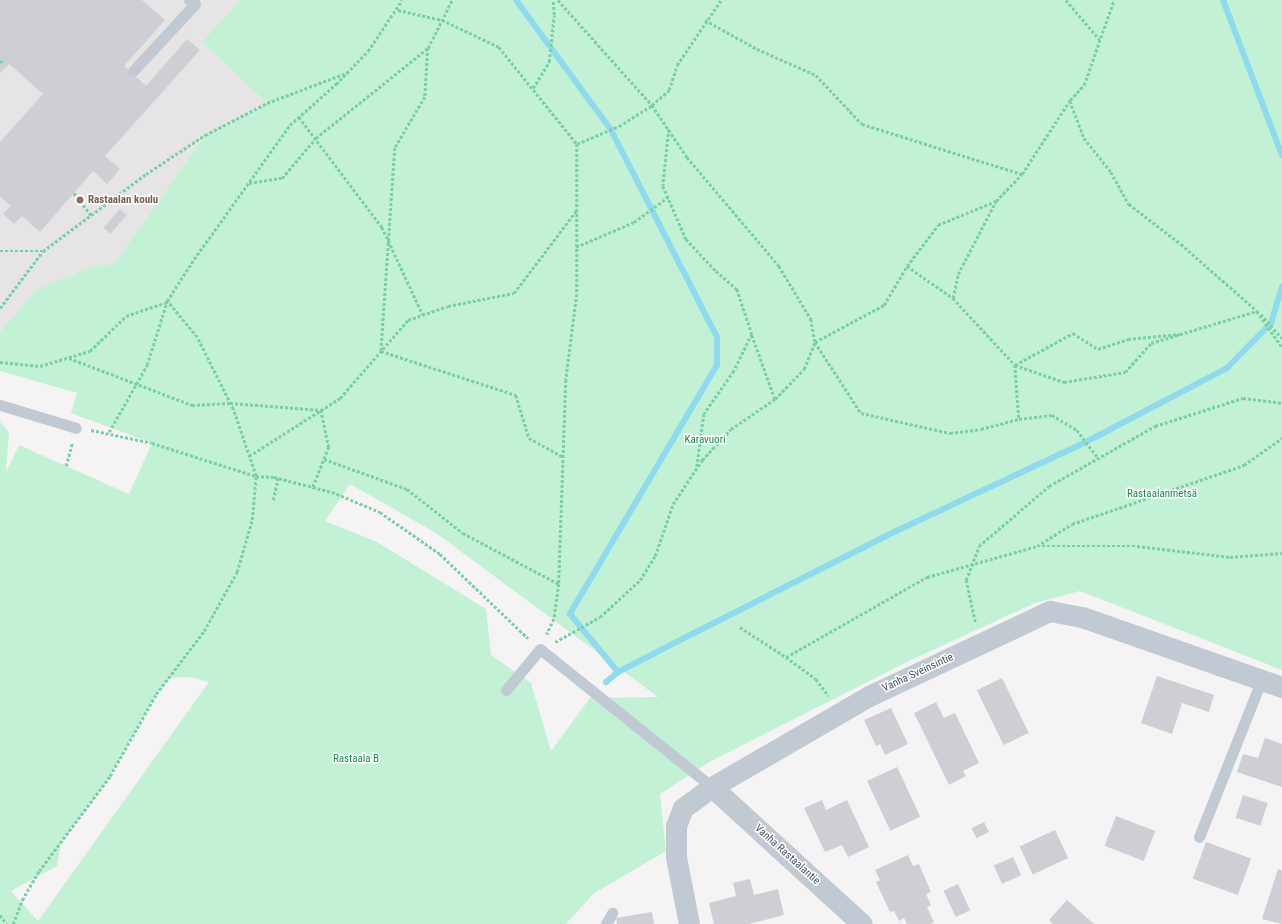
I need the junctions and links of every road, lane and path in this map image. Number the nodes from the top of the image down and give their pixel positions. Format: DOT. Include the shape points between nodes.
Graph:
graph roads {
  1 [pos="402,0"];
  2 [pos="452,0"];
  3 [pos="554,0"];
  4 [pos="558,0"];
  5 [pos="721,0"];
  6 [pos="1066,0"];
  7 [pos="1114,0"];
  8 [pos="195,1"];
  9 [pos="398,10"];
  10 [pos="442,20"];
  11 [pos="705,20"];
  12 [pos="1101,41"];
  13 [pos="428,48"];
  14 [pos="3,59"];
  15 [pos="0,63"];
  16 [pos="133,71"];
  17 [pos="347,73"];
  18 [pos="533,88"];
  19 [pos="1070,100"];
  20 [pos="652,105"];
  21 [pos="299,117"];
  22 [pos="668,130"];
  23 [pos="316,138"];
  24 [pos="577,144"];
  25 [pos="1022,174"];
  26 [pos="249,183"];
  27 [pos="74,193"];
  28 [pos="668,197"];
  29 [pos="996,201"];
  30 [pos="576,211"];
  31 [pos="91,215"];
  32 [pos="388,238"];
  33 [pos="576,247"];
  34 [pos="0,251"];
  35 [pos="43,251"];
  36 [pos="907,266"];
  37 [pos="953,298"];
  38 [pos="167,301"];
  39 [pos="0,308"];
  40 [pos="1257,311"];
  41 [pos="423,315"];
  42 [pos="1191,333"];
  43 [pos="752,334"];
  44 [pos="1282,338"];
  45 [pos="815,342"];
  46 [pos="1282,347"];
  47 [pos="381,351"];
  48 [pos="69,358"];
  49 [pos="0,362"];
  50 [pos="1015,365"];
  51 [pos="136,384"];
  52 [pos="775,399"];
  53 [pos="230,403"];
  54 [pos="1282,403"];
  55 [pos="0,405"];
  56 [pos="321,410"];
  57 [pos="1019,419"];
  58 [pos="76,428"];
  59 [pos="109,432"];
  60 [pos="1282,438"];
  61 [pos="249,456"];
  62 [pos="563,457"];
  63 [pos="324,458"];
  64 [pos="1098,458"];
  65 [pos="66,466"];
  66 [pos="697,468"];
  67 [pos="256,476"];
  68 [pos="278,478"];
  69 [pos="313,487"];
  70 [pos="273,500"];
  71 [pos="1037,546"];
  72 [pos="1282,553"];
  73 [pos="972,564"];
  74 [pos="559,584"];
  75 [pos="740,626"];
  76 [pos="980,644"];
  77 [pos="540,649"];
  78 [pos="786,657"];
  79 [pos="1262,679"];
  80 [pos="1282,687"];
  81 [pos="506,690"];
  82 [pos="841,713"];
  83 [pos="712,787"];
  84 [pos="1198,837"];
  85 [pos="612,913"];
  86 [pos="0,915"];
  87 [pos="6,924"];
  88 [pos="13,924"];
  89 [pos="606,924"];
  90 [pos="689,924"];
  91 [pos="862,924"];
  1 -- 9 [label="path"];
  2 -- 10 [label="path"];
  3 -- 18 [label="path" via="549,62"];
  4 -- 20 [label="path"];
  5 -- 11 [label="path"];
  6 -- 12 [label="path"];
  7 -- 12 [label="path"];
  8 -- 16 [label="lane"];
  9 -- 10 [label="path"];
  9 -- 17 [label="path" via="368,51"];
  10 -- 13 [label="path"];
  10 -- 18 [label="path" via="499,47"];
  11 -- 20 [label="path" via="677,65 669,90"];
  11 -- 25 [label="path" via="757,49 816,75 862,124"];
  12 -- 19 [label="path" via="1084,84"];
  13 -- 23 [label="path"];
  13 -- 32 [label="path" via="425,97 395,148"];
  14 -- 15 [label="path"];
  17 -- 21 [label="path"];
  17 -- 31 [label="path" via="267,103 204,135"];
  18 -- 24 [label="path"];
  19 -- 25 [label="path"];
  19 -- 40 [label="path" via="1084,138 1111,172 1129,204 1181,244"];
  20 -- 22 [label="path"];
  20 -- 24 [label="path" via="619,126"];
  21 -- 23 [label="path"];
  21 -- 26 [label="path" via="290,125"];
  22 -- 28 [label="path" via="663,186"];
  22 -- 45 [label="path" via="687,157 779,266 812,318"];
  23 -- 26 [label="path" via="282,178"];
  23 -- 32 [label="path"];
  24 -- 30 [label="path"];
  25 -- 29 [label="path"];
  26 -- 38 [label="path"];
  27 -- 31 [label="path"];
  28 -- 33 [label="path" via="634,222"];
  28 -- 43 [label="path" via="686,239 737,289"];
  29 -- 36 [label="path" via="938,225"];
  29 -- 37 [label="path" via="958,274"];
  30 -- 33 [label="path"];
  30 -- 41 [label="path" via="514,293 448,306"];
  31 -- 35 [label="path"];
  32 -- 41 [label="path"];
  32 -- 47 [label="path"];
  33 -- 62 [label="path" via="577,294 566,380"];
  34 -- 35 [label="path"];
  35 -- 39 [label="path"];
  36 -- 37 [label="path"];
  36 -- 45 [label="path" via="884,304"];
  37 -- 50 [label="path"];
  38 -- 48 [label="path" via="126,316 90,351"];
  38 -- 51 [label="path" via="147,365"];
  38 -- 53 [label="path" via="197,337"];
  40 -- 42 [label="path"];
  40 -- 44 [label="path" via="1271,323"];
  40 -- 46 [label="path"];
  41 -- 47 [label="path" via="408,320"];
  42 -- 50 [label="path" via="1128,339 1098,348 1073,333"];
  42 -- 50 [label="path" via="1151,343 1125,372 1064,382"];
  43 -- 52 [label="path"];
  43 -- 66 [label="path" via="734,371 704,414"];
  45 -- 52 [label="path" via="804,370"];
  45 -- 57 [label="path" via="861,413 950,433 981,429"];
  47 -- 56 [label="path" via="340,398"];
  47 -- 62 [label="path" via="516,395 529,438"];
  48 -- 49 [label="path" via="40,366"];
  48 -- 51 [label="path"];
  50 -- 57 [label="path"];
  51 -- 53 [label="path" via="192,406"];
  51 -- 59 [label="path"];
  52 -- 66 [label="path" via="731,429"];
  53 -- 56 [label="path"];
  53 -- 61 [label="path"];
  54 -- 64 [label="path" via="1243,398 1155,426"];
  55 -- 58 [label="lane"];
  56 -- 61 [label="path"];
  56 -- 63 [label="path" via="329,447"];
  57 -- 64 [label="path" via="1052,415 1077,430"];
  58 -- 59 [label="path"];
  58 -- 65 [label="path"];
  59 -- 67 [label="path"];
  60 -- 71 [label="path" via="1244,465 1072,524"];
  61 -- 67 [label="path"];
  62 -- 74 [label="path"];
  63 -- 69 [label="path"];
  63 -- 74 [label="path" via="407,490 463,533"];
  64 -- 73 [label="path" via="1049,486 979,546"];
  66 -- 77 [label="path" via="674,504 655,556 640,580 600,617"];
  67 -- 68 [label="path"];
  67 -- 88 [label="path" via="252,520 237,572 208,625 156,694 110,776 39,871 22,900"];
  68 -- 69 [label="path"];
  68 -- 70 [label="path"];
  69 -- 77 [label="path" via="380,512 440,554"];
  71 -- 72 [label="path" via="1137,546 1230,557"];
  71 -- 73 [label="path"];
  73 -- 76 [label="path" via="966,580"];
  73 -- 78 [label="path" via="927,577"];
  74 -- 77 [label="path" via="554,619"];
  75 -- 78 [label="path"];
  76 -- 79 [label="street, Vanha Sveinsintie" via="1050,612 1082,617"];
  76 -- 82 [label="street, Vanha Sveinsintie" via="869,696"];
  77 -- 81 [label="lane"];
  77 -- 83 [label="lane"];
  78 -- 82 [label="path" via="816,679"];
  79 -- 80 [label="street, Vanha Sveinsintie"];
  79 -- 84 [label="lane"];
  82 -- 83 [label="street, Vanha Sveinsintie"];
  83 -- 90 [label="street, Vanha Sveinsintie" via="684,808 676,826 676,857"];
  83 -- 91 [label="street, Vanha Rastaalantie"];
  85 -- 89 [label="lane"];
  86 -- 87 [label="path"];
}
